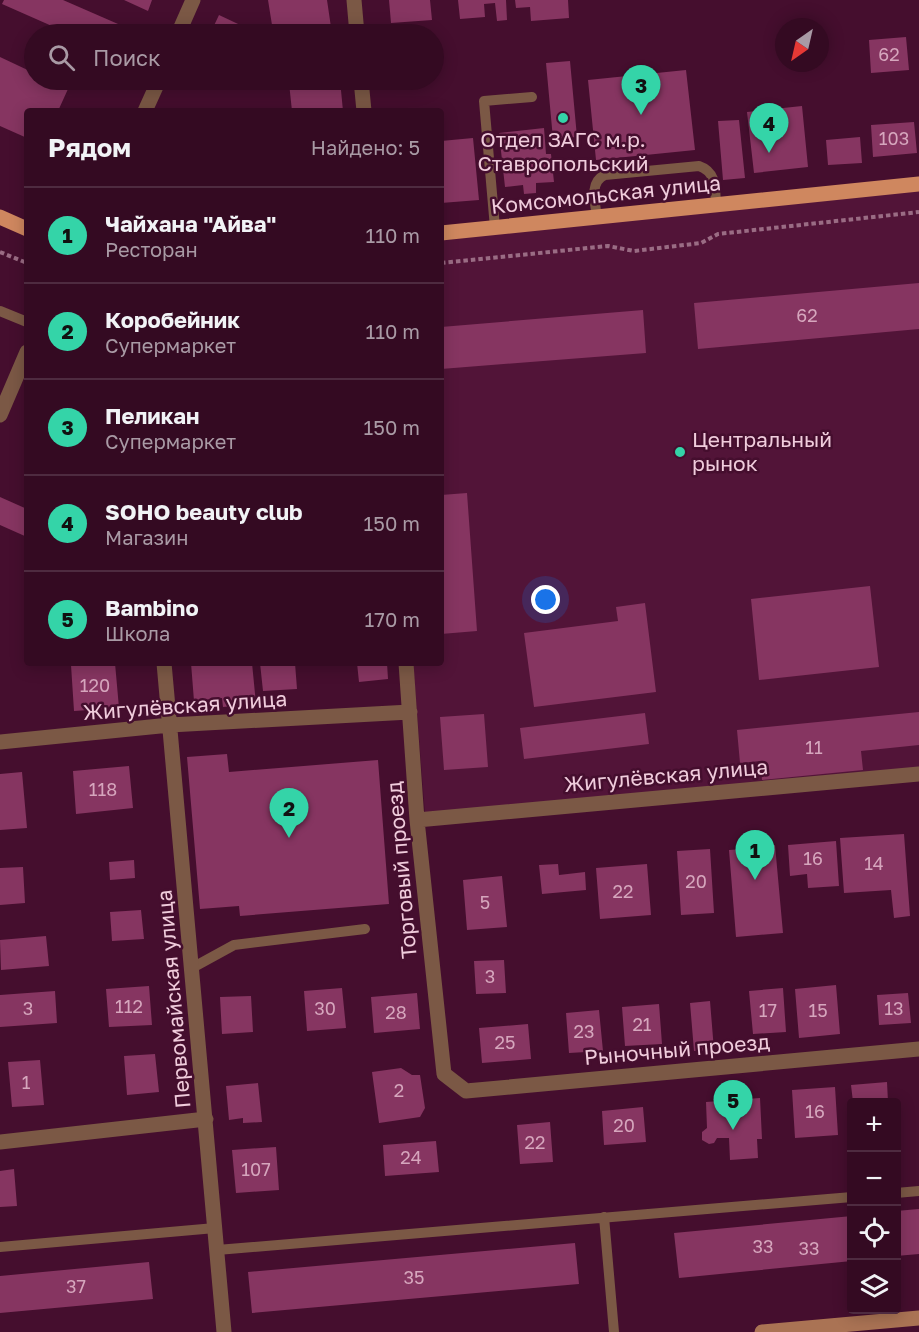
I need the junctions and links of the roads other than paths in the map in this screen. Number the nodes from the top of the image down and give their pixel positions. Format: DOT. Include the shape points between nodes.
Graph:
graph roads {
  1 [pos="193,0"];
  2 [pos="354,0"];
  3 [pos="182,24"];
  4 [pos="356,24"];
  5 [pos="154,90"];
  6 [pos="362,90"];
  7 [pos="532,97"];
  8 [pos="146,108"];
  9 [pos="364,108"];
  10 [pos="919,184"];
  11 [pos="716,205"];
  12 [pos="0,217"];
  13 [pos="597,217"];
  14 [pos="24,228"];
  15 [pos="495,228"];
  16 [pos="444,233"];
  17 [pos="0,311"];
  18 [pos="24,321"];
  19 [pos="24,359"];
  20 [pos="0,415"];
  21 [pos="164,666"];
  22 [pos="406,666"];
  23 [pos="410,712"];
  24 [pos="170,725"];
  25 [pos="0,742"];
  26 [pos="919,774"];
  27 [pos="417,819"];
  28 [pos="365,929"];
  29 [pos="192,968"];
  30 [pos="919,1049"];
  31 [pos="444,1074"];
  32 [pos="206,1119"];
  33 [pos="0,1142"];
  34 [pos="919,1191"];
  35 [pos="901,1193"];
  36 [pos="847,1197"];
  37 [pos="604,1217"];
  38 [pos="215,1228"];
  39 [pos="0,1247"];
  40 [pos="217,1250"];
  41 [pos="919,1318"];
  42 [pos="224,1332"];
  43 [pos="614,1332"];
  44 [pos="762,1332"];
  1 -- 3 [label="street"];
  2 -- 4 [label="street"];
  5 -- 8 [label="street"];
  6 -- 9 [label="street"];
  7 -- 15 [label="lane" via="484,101"];
  10 -- 11 [label="main road, Комсомольская улица"];
  11 -- 13 [label="main road, Комсомольская улица"];
  11 -- 13 [label="lane" via="713,176 699,166 605,175 594,186"];
  12 -- 14 [label="main road"];
  13 -- 15 [label="main road, Комсомольская улица"];
  15 -- 16 [label="main road, Комсомольская улица"];
  17 -- 18 [label="lane"];
  19 -- 20 [label="street"];
  21 -- 24 [label="street, Первомайская улица"];
  22 -- 23 [label="street, Торговый проезд"];
  23 -- 24 [label="street, Жигулёвская улица"];
  23 -- 27 [label="street, Торговый проезд"];
  24 -- 25 [label="street, Жигулёвская улица"];
  24 -- 29 [label="street, Первомайская улица"];
  26 -- 27 [label="street, Жигулёвская улица"];
  27 -- 31 [label="street, Торговый проезд"];
  28 -- 29 [label="lane" via="234,945"];
  29 -- 32 [label="street, Первомайская улица"];
  30 -- 31 [label="street, Рыночный проезд" via="466,1091"];
  32 -- 33 [label="street"];
  32 -- 38 [label="street, Первомайская улица"];
  34 -- 35 [label="lane"];
  36 -- 37 [label="lane"];
  37 -- 40 [label="lane"];
  37 -- 43 [label="lane"];
  38 -- 39 [label="lane"];
  38 -- 40 [label="street, Первомайская улица"];
  40 -- 42 [label="street, Первомайская улица"];
  41 -- 44 [label="main road"];
}
